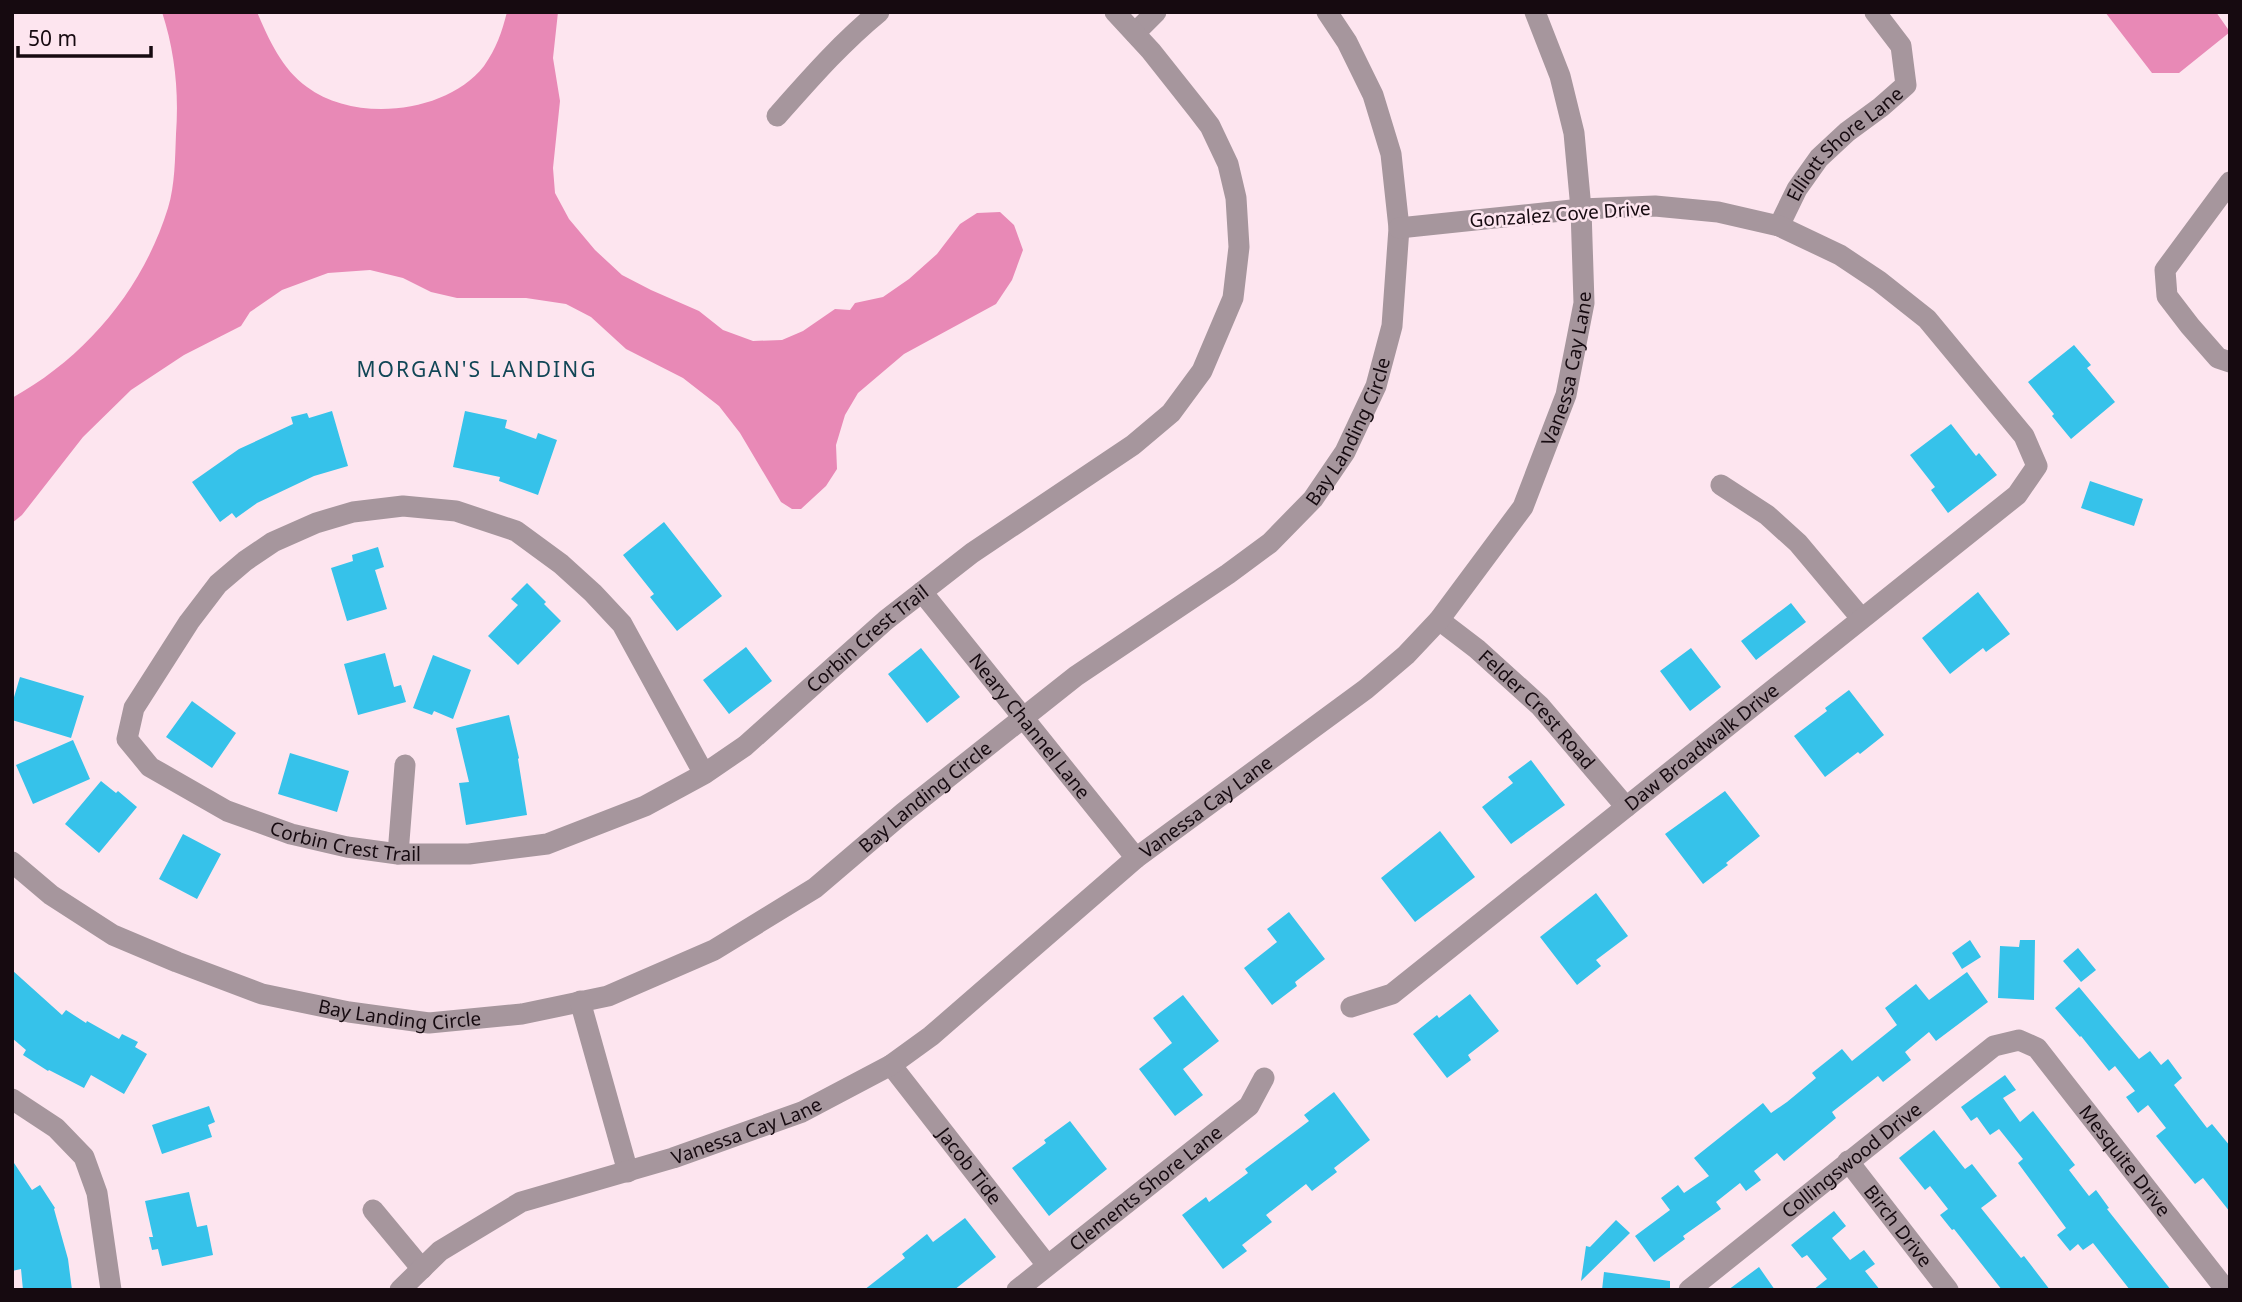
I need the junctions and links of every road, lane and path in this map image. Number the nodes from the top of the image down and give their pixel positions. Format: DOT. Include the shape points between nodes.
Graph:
graph roads {
  1 [pos="879,12"];
  2 [pos="1115,12"];
  3 [pos="1156,12"];
  4 [pos="1327,12"];
  5 [pos="1535,12"];
  6 [pos="1874,12"];
  7 [pos="1135,33"];
  8 [pos="777,116"];
  9 [pos="2230,183"];
  10 [pos="1581,209"];
  11 [pos="1779,226"];
  12 [pos="1399,228"];
  13 [pos="2230,362"];
  14 [pos="2037,466"];
  15 [pos="1721,485"];
  16 [pos="922,592"];
  17 [pos="1861,618"];
  18 [pos="1439,620"];
  19 [pos="1023,718"];
  20 [pos="405,765"];
  21 [pos="704,774"];
  22 [pos="1626,807"];
  23 [pos="398,854"];
  24 [pos="1136,858"];
  25 [pos="12,862"];
  26 [pos="580,1002"];
  27 [pos="1350,1007"];
  28 [pos="2019,1041"];
  29 [pos="891,1065"];
  30 [pos="1264,1078"];
  31 [pos="12,1099"];
  32 [pos="1848,1161"];
  33 [pos="628,1172"];
  34 [pos="373,1210"];
  35 [pos="1047,1265"];
  36 [pos="422,1269"];
  37 [pos="111,1290"];
  38 [pos="400,1290"];
  39 [pos="1017,1290"];
  40 [pos="1689,1290"];
  41 [pos="1948,1290"];
  42 [pos="2226,1290"];
  1 -- 8 [label="street"];
  2 -- 7 [label="street, Corbin Crest Trail"];
  3 -- 7 [label="street"];
  4 -- 12 [label="street, Bay Landing Circle" via="1373,95 1391,154"];
  5 -- 10 [label="street, Vanessa Cay Lane" via="1560,76 1574,133"];
  6 -- 11 [label="street, Elliott Shore Lane" via="1901,46 1906,85 1819,158"];
  7 -- 16 [label="street, Corbin Crest Trail" via="1203,118 1228,164 1239,247 1233,298 1202,371 1171,413 1133,445"];
  9 -- 13 [label="street" via="2165,271 2167,296 2218,358"];
  10 -- 11 [label="street, Gonzalez Cove Drive" via="1680,208"];
  10 -- 12 [label="street, Gonzalez Cove Drive"];
  10 -- 18 [label="street, Vanessa Cay Lane" via="1584,303 1566,395 1523,507"];
  11 -- 14 [label="street, Gonzalez Cove Drive" via="1840,255 1927,319 2024,436"];
  12 -- 19 [label="street, Bay Landing Circle" via="1392,326 1376,386 1345,452 1313,499 1270,543 1076,676"];
  14 -- 17 [label="street, Daw Broadwalk Drive" via="2017,495"];
  15 -- 17 [label="street" via="1767,515 1798,543"];
  16 -- 19 [label="street, Neary Channel Lane"];
  16 -- 21 [label="street, Corbin Crest Trail" via="745,746"];
  17 -- 22 [label="street, Daw Broadwalk Drive"];
  18 -- 22 [label="street, Felder Crest Road" via="1540,706"];
  18 -- 24 [label="street, Vanessa Cay Lane" via="1366,688"];
  19 -- 24 [label="street, Neary Channel Lane"];
  19 -- 26 [label="street, Bay Landing Circle" via="815,888 714,950 608,996"];
  20 -- 23 [label="street"];
  21 -- 23 [label="street, Corbin Crest Trail" via="645,806 547,844 469,854"];
  21 -- 23 [label="street, Corbin Crest Trail" via="622,624 561,564 516,531 456,511 403,506 353,512 273,542 218,584 134,708 127,739 150,767 227,811 291,834"];
  22 -- 27 [label="street, Daw Broadwalk Drive" via="1392,994"];
  24 -- 29 [label="street, Vanessa Cay Lane"];
  25 -- 26 [label="street, Bay Landing Circle" via="51,895 113,935 262,994 429,1023 522,1014"];
  26 -- 33 [label="street"];
  28 -- 32 [label="street, Collingswood Drive" via="1994,1046"];
  28 -- 42 [label="street, Mesquite Drive" via="2037,1048"];
  29 -- 33 [label="street, Vanessa Cay Lane" via="802,1112"];
  29 -- 35 [label="street, Jacob Tide"];
  30 -- 35 [label="street, Clements Shore Lane" via="1249,1105"];
  31 -- 37 [label="street" via="57,1128 84,1157 97,1193"];
  32 -- 40 [label="street, Collingswood Drive"];
  32 -- 41 [label="street, Birch Drive"];
  33 -- 36 [label="street, Vanessa Cay Lane" via="521,1202 440,1251"];
  34 -- 36 [label="street"];
  35 -- 39 [label="street, Clements Shore Lane"];
  36 -- 38 [label="street, Vanessa Cay Lane"];
}
